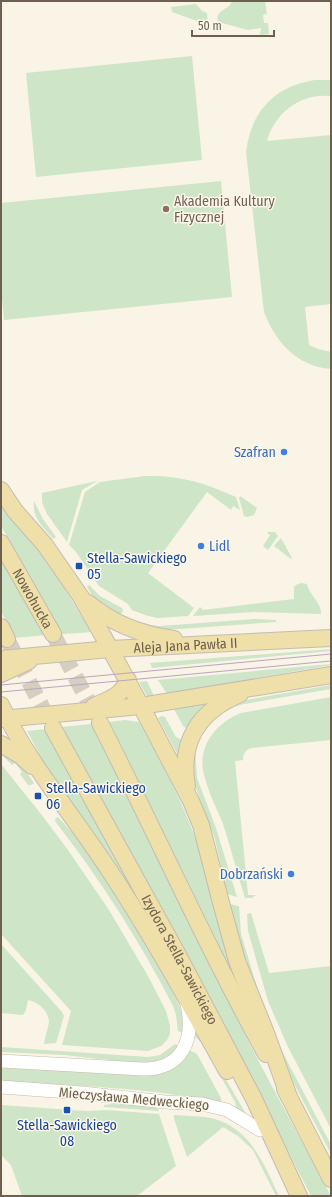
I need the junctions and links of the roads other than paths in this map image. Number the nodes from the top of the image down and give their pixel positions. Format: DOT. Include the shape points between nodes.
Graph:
graph roads {
  1 [pos="1,490"];
  2 [pos="1,543"];
  3 [pos="80,597"];
  4 [pos="53,634"];
  5 [pos="331,638"];
  6 [pos="221,644"];
  7 [pos="110,649"];
  8 [pos="39,656"];
  9 [pos="1,659"];
  10 [pos="1,674"];
  11 [pos="331,675"];
  12 [pos="128,680"];
  13 [pos="256,688"];
  14 [pos="141,706"];
  15 [pos="79,712"];
  16 [pos="3,714"];
  17 [pos="100,723"];
  18 [pos="53,728"];
  19 [pos="1,744"];
  20 [pos="48,783"];
  21 [pos="191,801"];
  22 [pos="186,998"];
  23 [pos="1,1060"];
  24 [pos="1,1088"];
  25 [pos="290,1097"];
  26 [pos="260,1130"];
  27 [pos="274,1145"];
  28 [pos="331,1179"];
  29 [pos="299,1196"];
  1 -- 3 [label="main road"];
  2 -- 4 [label="main road, Nowohucka"];
  3 -- 6 [label="main road" via="124,627 171,639"];
  3 -- 7 [label="main road"];
  5 -- 6 [label="main road, Aleja Jana Pawła II"];
  6 -- 7 [label="main road, Aleja Jana Pawła II"];
  7 -- 8 [label="main road, Aleja Jana Pawła II"];
  7 -- 12 [label="main road"];
  8 -- 9 [label="main road, Aleja Jana Pawła II"];
  8 -- 10 [label="main road, Aleja Jana Pawła II"];
  11 -- 13 [label="main road"];
  12 -- 14 [label="main road"];
  12 -- 15 [label="main road" via="116,696"];
  13 -- 14 [label="main road"];
  13 -- 21 [label="main road" via="212,709 194,730 187,749 185,765"];
  14 -- 15 [label="main road"];
  14 -- 21 [label="main road"];
  15 -- 16 [label="main road"];
  16 -- 20 [label="main road"];
  17 -- 25 [label="main road" via="199,928"];
  18 -- 27 [label="main road, Izydora Stella-Sawickiego" via="170,940 254,1099"];
  19 -- 20 [label="main road" via="29,763"];
  20 -- 22 [label="main road" via="116,881"];
  21 -- 25 [label="main road" via="201,825 237,961"];
  22 -- 23 [label="street, Mieczysława Medweckiego" via="190,1027 185,1048 178,1057 163,1066 142,1069"];
  22 -- 26 [label="main road"];
  24 -- 26 [label="street, Mieczysława Medweckiego" via="202,1104 226,1110"];
  25 -- 28 [label="main road"];
  26 -- 27 [label="main road"];
  27 -- 29 [label="main road, Izydora Stella-Sawickiego"];
}
